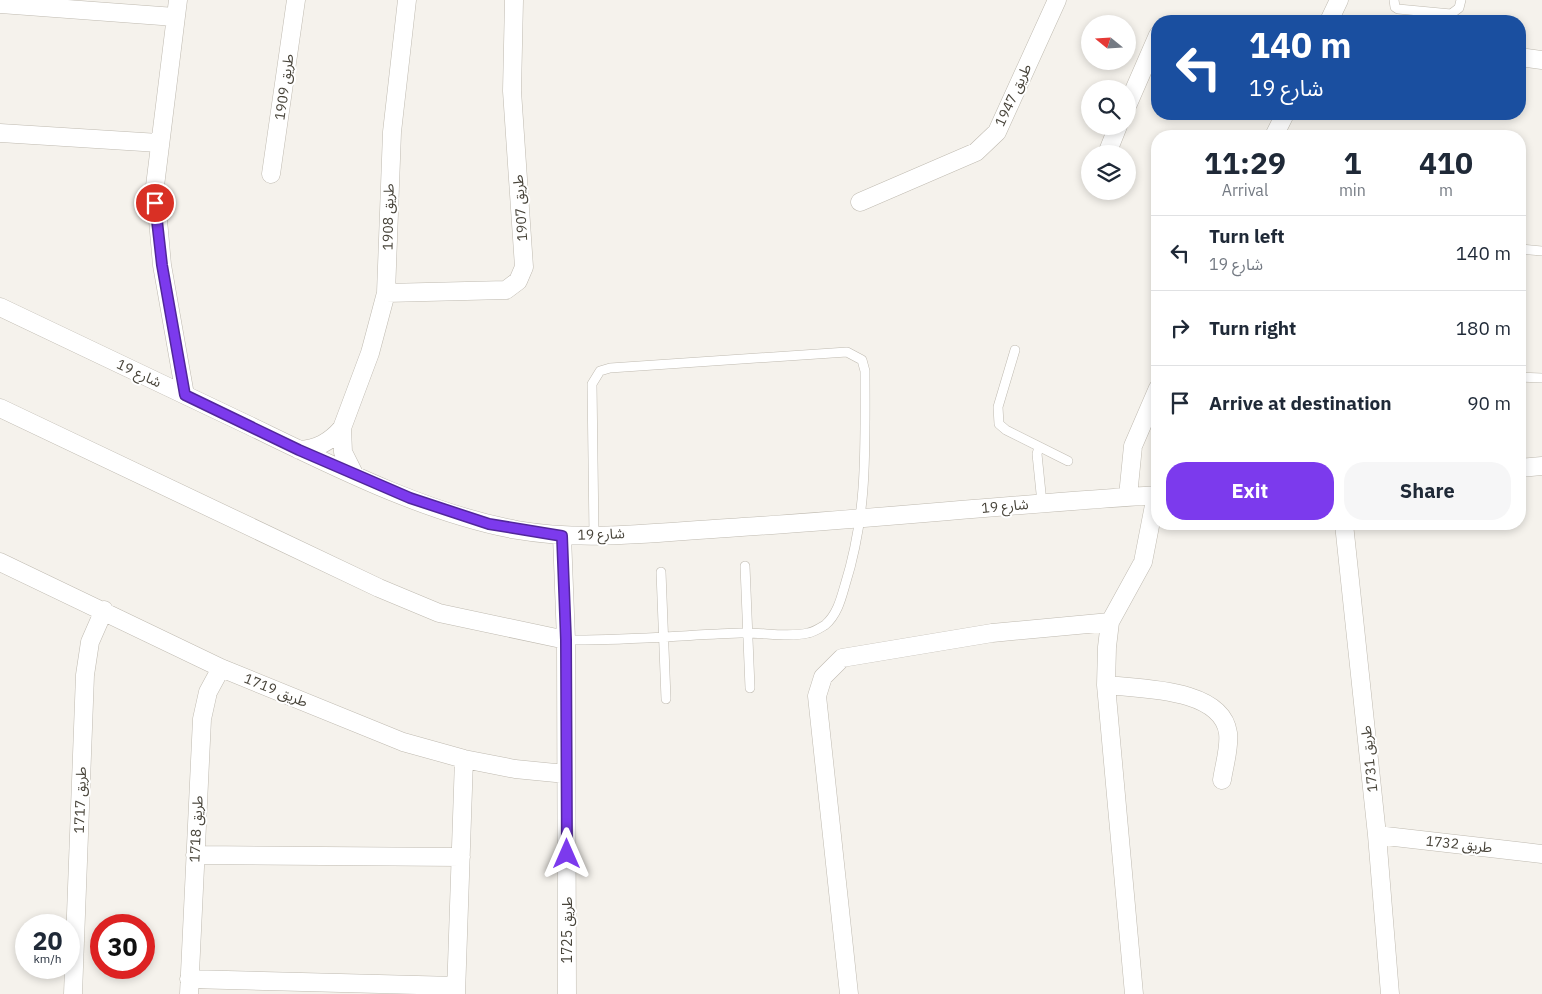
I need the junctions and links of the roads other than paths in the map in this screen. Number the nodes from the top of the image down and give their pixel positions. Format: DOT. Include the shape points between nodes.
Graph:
graph roads {
  1 [pos="296,0"];
  2 [pos="407,0"];
  3 [pos="514,0"];
  4 [pos="1057,0"];
  5 [pos="1339,0"];
  6 [pos="1394,0"];
  7 [pos="1461,0"];
  8 [pos="0,4"];
  9 [pos="177,8"];
  10 [pos="1332,15"];
  11 [pos="1151,52"];
  12 [pos="1526,58"];
  13 [pos="1542,60"];
  14 [pos="1136,86"];
  15 [pos="0,133"];
  16 [pos="159,143"];
  17 [pos="272,174"];
  18 [pos="860,202"];
  19 [pos="1526,250"];
  20 [pos="1542,251"];
  21 [pos="386,293"];
  22 [pos="0,307"];
  23 [pos="1015,350"];
  24 [pos="1526,377"];
  25 [pos="1542,378"];
  26 [pos="185,395"];
  27 [pos="1151,404"];
  28 [pos="0,408"];
  29 [pos="342,428"];
  30 [pos="1039,447"];
  31 [pos="299,450"];
  32 [pos="1068,461"];
  33 [pos="1542,466"];
  34 [pos="1526,467"];
  35 [pos="354,474"];
  36 [pos="1151,495"];
  37 [pos="1128,496"];
  38 [pos="1042,503"];
  39 [pos="861,520"];
  40 [pos="1151,524"];
  41 [pos="1345,530"];
  42 [pos="594,535"];
  43 [pos="562,536"];
  44 [pos="1,564"];
  45 [pos="745,566"];
  46 [pos="661,572"];
  47 [pos="104,610"];
  48 [pos="1110,622"];
  49 [pos="748,633"];
  50 [pos="664,637"];
  51 [pos="566,640"];
  52 [pos="221,668"];
  53 [pos="1106,685"];
  54 [pos="750,688"];
  55 [pos="666,699"];
  56 [pos="464,759"];
  57 [pos="566,774"];
  58 [pos="1222,780"];
  59 [pos="1377,835"];
  60 [pos="1542,854"];
  61 [pos="195,855"];
  62 [pos="461,857"];
  63 [pos="189,986"];
  64 [pos="456,990"];
  65 [pos="73,994"];
  66 [pos="567,994"];
  67 [pos="849,994"];
  68 [pos="1134,994"];
  69 [pos="1390,994"];
  1 -- 17 [label="street, طريق 1909"];
  2 -- 21 [label="street, طريق 1908" via="391,141"];
  3 -- 21 [label="street, طريق 1907" via="512,91 524,267 518,281 506,290"];
  4 -- 18 [label="street, طريق 1947" via="1000,125 987,143 976,152"];
  5 -- 10 [label="street"];
  6 -- 7 [label="lane" via="1398,9 1452,14 1460,8"];
  8 -- 9 [label="street"];
  9 -- 16 [label="street"];
  11 -- 14 [label="street"];
  12 -- 13 [label="street"];
  15 -- 16 [label="street"];
  16 -- 26 [label="street" via="156,220"];
  19 -- 20 [label="lane"];
  21 -- 29 [label="street, طريق 1908" via="370,353"];
  22 -- 26 [label="street, شارع 19"];
  23 -- 30 [label="lane" via="997,419 1006,430"];
  24 -- 25 [label="lane"];
  26 -- 31 [label="street, شارع 19"];
  27 -- 37 [label="street" via="1133,446"];
  28 -- 51 [label="street" via="370,584 439,613"];
  29 -- 31 [label="street, طريق 1908" via="319,447"];
  29 -- 35 [label="street, طريق 1908" via="343,452"];
  30 -- 32 [label="lane"];
  30 -- 38 [label="lane"];
  31 -- 35 [label="street, شارع 19"];
  33 -- 34 [label="street"];
  35 -- 43 [label="street, شارع 19" via="410,498 489,524"];
  36 -- 37 [label="street, شارع 19"];
  37 -- 38 [label="street, شارع 19"];
  38 -- 39 [label="street, شارع 19"];
  39 -- 42 [label="street, شارع 19"];
  39 -- 42 [label="lane" via="865,487 865,371 858,356 847,352 600,371 592,384"];
  39 -- 49 [label="lane" via="838,606 826,624 818,630 797,634"];
  40 -- 48 [label="street" via="1143,562"];
  41 -- 59 [label="street, طريق 1731"];
  42 -- 43 [label="street, شارع 19"];
  43 -- 51 [label="street, طريق 1725"];
  44 -- 47 [label="street, طريق 1719"];
  45 -- 49 [label="lane"];
  46 -- 50 [label="lane"];
  47 -- 52 [label="street, طريق 1719"];
  47 -- 65 [label="street, طريق 1717" via="90,642 85,675"];
  48 -- 53 [label="street"];
  48 -- 67 [label="street" via="977,635 842,658 823,677 817,696"];
  49 -- 50 [label="lane"];
  49 -- 54 [label="lane"];
  50 -- 51 [label="lane"];
  50 -- 55 [label="lane"];
  51 -- 57 [label="street, طريق 1725"];
  52 -- 56 [label="street, طريق 1719" via="403,742"];
  52 -- 61 [label="street, طريق 1718" via="208,692 202,719"];
  53 -- 58 [label="street" via="1193,696 1219,713 1228,733"];
  53 -- 68 [label="street"];
  56 -- 57 [label="street, طريق 1719"];
  56 -- 62 [label="street"];
  57 -- 66 [label="street, طريق 1725"];
  59 -- 60 [label="street, طريق 1732"];
  59 -- 69 [label="street, طريق 1731"];
  61 -- 62 [label="street"];
  61 -- 63 [label="street, طريق 1718"];
  62 -- 64 [label="street"];
  63 -- 64 [label="street"];
}
